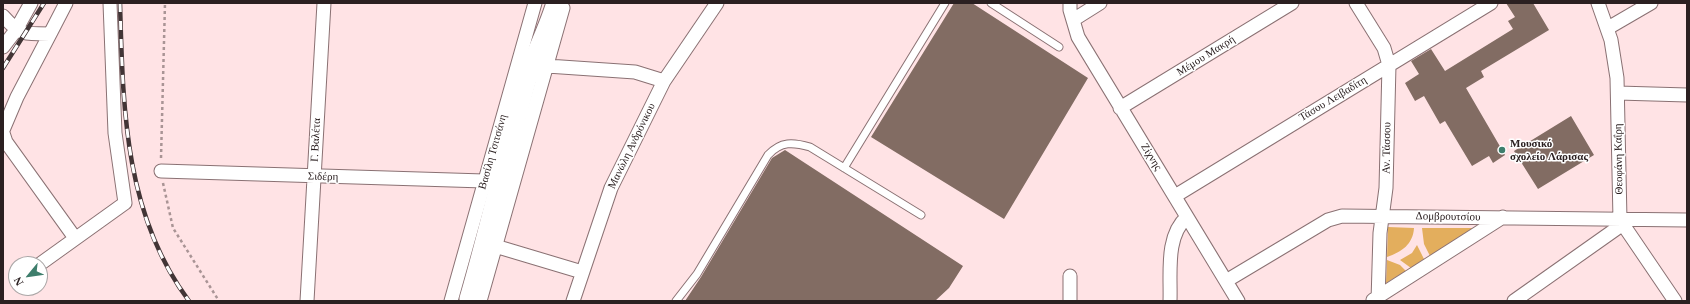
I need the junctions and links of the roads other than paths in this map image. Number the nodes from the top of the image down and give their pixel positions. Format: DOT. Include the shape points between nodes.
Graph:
graph roads {
  1 [pos="31,3"];
  2 [pos="66,3"];
  3 [pos="110,3"];
  4 [pos="324,3"];
  5 [pos="535,3"];
  6 [pos="543,3"];
  7 [pos="556,3"];
  8 [pos="564,3"];
  9 [pos="716,3"];
  10 [pos="945,3"];
  11 [pos="991,3"];
  12 [pos="1100,3"];
  13 [pos="1292,3"];
  14 [pos="1356,3"];
  15 [pos="1492,3"];
  16 [pos="1598,3"];
  17 [pos="1651,3"];
  18 [pos="1071,11"];
  19 [pos="3,16"];
  20 [pos="1608,28"];
  21 [pos="16,30"];
  22 [pos="50,34"];
  23 [pos="538,45"];
  24 [pos="3,47"];
  25 [pos="1059,47"];
  26 [pos="547,66"];
  27 [pos="1389,66"];
  28 [pos="664,81"];
  29 [pos="1618,93"];
  30 [pos="1687,95"];
  31 [pos="17,97"];
  32 [pos="1120,108"];
  33 [pos="3,114"];
  34 [pos="3,130"];
  35 [pos="3,133"];
  36 [pos="844,168"];
  37 [pos="161,171"];
  38 [pos="314,177"];
  39 [pos="484,181"];
  40 [pos="1174,196"];
  41 [pos="922,215"];
  42 [pos="1187,216"];
  43 [pos="1382,216"];
  44 [pos="1503,217"];
  45 [pos="1687,220"];
  46 [pos="1622,222"];
  47 [pos="75,238"];
  48 [pos="495,246"];
  49 [pos="48,258"];
  50 [pos="582,272"];
  51 [pos="1070,276"];
  52 [pos="1226,281"];
  53 [pos="467,300"];
  54 [pos="1376,300"];
  55 [pos="1672,300"];
  56 [pos="307,301"];
  57 [pos="573,301"];
  58 [pos="676,301"];
  59 [pos="1070,301"];
  60 [pos="1170,301"];
  61 [pos="1238,301"];
  62 [pos="1514,301"];
  1 -- 21 [label="street"];
  2 -- 22 [label="street"];
  3 -- 47 [label="street" via="115,133 124,203"];
  4 -- 38 [label="street, Γ. Βαλέτα"];
  5 -- 39 [label="street, Βασίλη Τσιτσάνη"];
  6 -- 23 [label="street"];
  7 -- 23 [label="street" via="546,32"];
  8 -- 26 [label="street"];
  9 -- 28 [label="street, Μανώλη Ανδρόνικου"];
  10 -- 36 [label="lane"];
  11 -- 25 [label="lane"];
  12 -- 18 [label="street"];
  13 -- 32 [label="street, Μέμου Μακρή"];
  14 -- 27 [label="street, Αν. Τάσσου" via="1384,48"];
  15 -- 27 [label="street, Τάσου Λειβαδίτη"];
  16 -- 20 [label="street, Θεοφάνη Καΐρη"];
  17 -- 20 [label="street"];
  18 -- 32 [label="street, Ζίχνης" via="1078,37"];
  19 -- 21 [label="street"];
  20 -- 29 [label="street, Θεοφάνη Καΐρη"];
  21 -- 22 [label="street" via="31,35"];
  21 -- 24 [label="street"];
  22 -- 31 [label="street"];
  23 -- 53 [label="street" via="526,81 491,222"];
  26 -- 28 [label="street" via="635,72"];
  26 -- 48 [label="street"];
  27 -- 40 [label="street, Τάσου Λειβαδίτη"];
  27 -- 43 [label="street, Αν. Τάσσου" via="1386,188"];
  28 -- 50 [label="street, Μανώλη Ανδρόνικου" via="611,188"];
  29 -- 30 [label="street"];
  29 -- 46 [label="street, Θεοφάνη Καΐρη"];
  31 -- 33 [label="street"];
  31 -- 34 [label="street"];
  32 -- 40 [label="street, Ζίχνης"];
  35 -- 47 [label="street" via="6,142"];
  36 -- 41 [label="lane"];
  36 -- 58 [label="lane" via="810,147 798,143 775,147 696,274"];
  37 -- 38 [label="street, Σιδέρη"];
  38 -- 39 [label="street, Σιδέρη"];
  38 -- 56 [label="street, Γ. Βαλέτα"];
  39 -- 53 [label="street, Βασίλη Τσιτσάνη"];
  40 -- 42 [label="street, Ζίχνης"];
  42 -- 52 [label="street, Ζίχνης"];
  42 -- 60 [label="street" via="1180,223 1173,242"];
  43 -- 44 [label="street, Δομβρουτσίου"];
  43 -- 52 [label="street, Δομβρουτσίου" via="1333,218"];
  43 -- 54 [label="street, Αν. Τάσσου"];
  44 -- 46 [label="street, Δομβρουτσίου"];
  44 -- 54 [label="street"];
  45 -- 46 [label="street, Δομβρουτσίου"];
  46 -- 55 [label="street"];
  46 -- 62 [label="street"];
  47 -- 49 [label="street"];
  48 -- 50 [label="street"];
  48 -- 53 [label="street"];
  50 -- 57 [label="street, Μανώλη Ανδρόνικου"];
  51 -- 59 [label="street"];
  52 -- 61 [label="street, Ζίχνης"];
}
